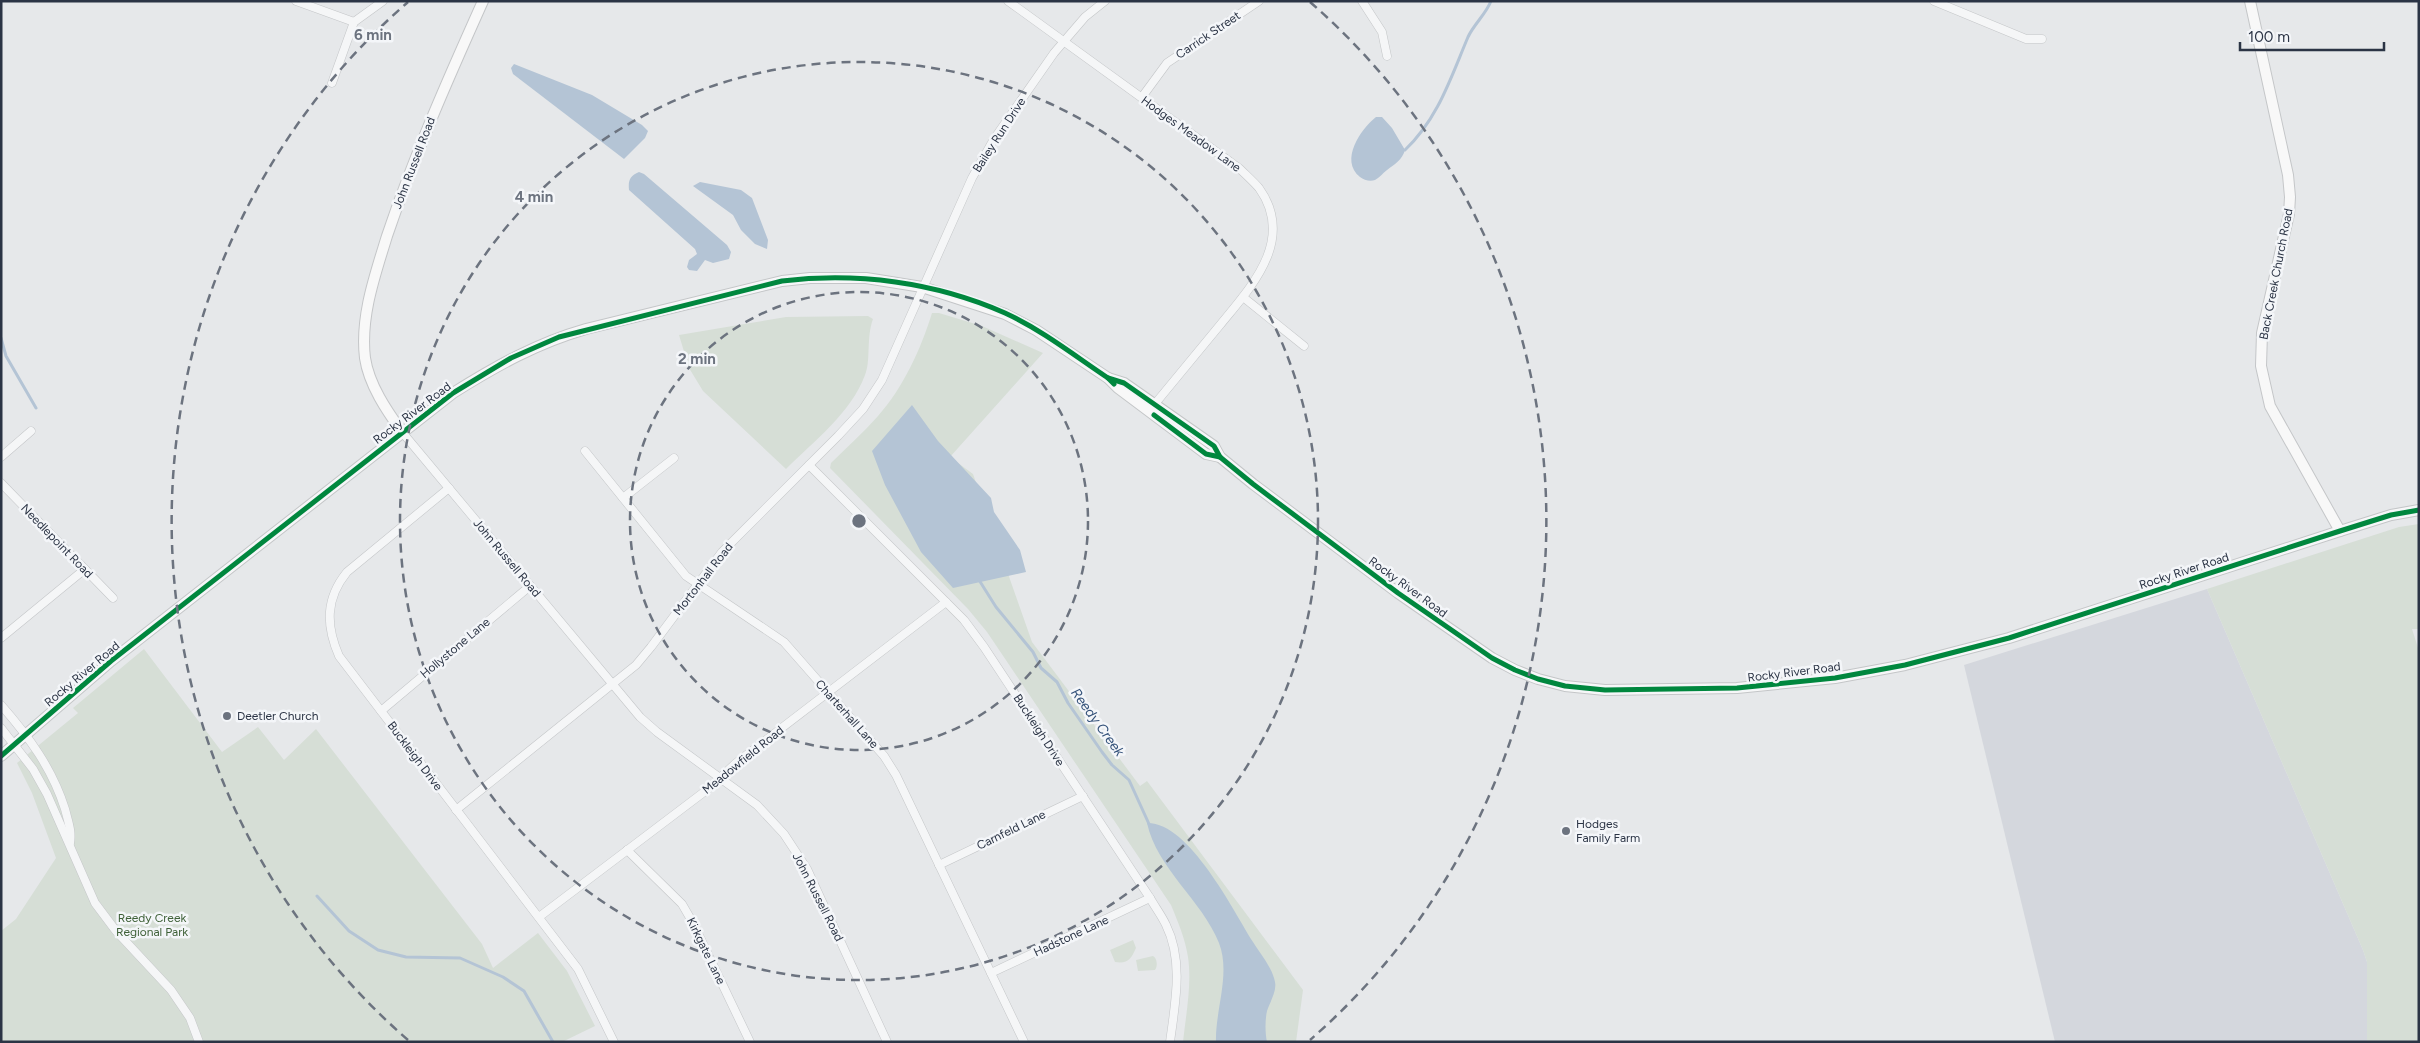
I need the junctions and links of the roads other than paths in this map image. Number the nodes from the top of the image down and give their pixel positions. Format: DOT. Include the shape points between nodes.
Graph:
graph roads {
  1 [pos="296,1"];
  2 [pos="383,1"];
  3 [pos="483,1"];
  4 [pos="1008,1"];
  5 [pos="1105,1"];
  6 [pos="1259,1"];
  7 [pos="1362,1"];
  8 [pos="1934,1"];
  9 [pos="2250,1"];
  10 [pos="354,22"];
  11 [pos="2042,39"];
  12 [pos="1064,42"];
  13 [pos="1387,56"];
  14 [pos="332,83"];
  15 [pos="1142,97"];
  16 [pos="922,287"];
  17 [pos="1243,296"];
  18 [pos="1304,346"];
  19 [pos="1108,378"];
  20 [pos="1154,405"];
  21 [pos="31,431"];
  22 [pos="402,432"];
  23 [pos="585,451"];
  24 [pos="1,457"];
  25 [pos="1220,457"];
  26 [pos="674,458"];
  27 [pos="810,465"];
  28 [pos="1,483"];
  29 [pos="448,488"];
  30 [pos="623,498"];
  31 [pos="2419,510"];
  32 [pos="2340,531"];
  33 [pos="85,569"];
  34 [pos="696,584"];
  35 [pos="530,586"];
  36 [pos="113,598"];
  37 [pos="946,602"];
  38 [pos="1,638"];
  39 [pos="612,684"];
  40 [pos="828,693"];
  41 [pos="1,705"];
  42 [pos="381,710"];
  43 [pos="1,728"];
  44 [pos="27,734"];
  45 [pos="15,745"];
  46 [pos="1,756"];
  47 [pos="719,778"];
  48 [pos="1083,796"];
  49 [pos="456,810"];
  50 [pos="70,843"];
  51 [pos="627,850"];
  52 [pos="939,865"];
  53 [pos="1150,898"];
  54 [pos="539,917"];
  55 [pos="991,973"];
  56 [pos="199,1042"];
  57 [pos="614,1042"];
  58 [pos="750,1042"];
  59 [pos="887,1042"];
  60 [pos="1024,1042"];
  61 [pos="1170,1042"];
  1 -- 10 [label="street"];
  2 -- 10 [label="street"];
  3 -- 22 [label="street, John Russell Road" via="403,189 381,256 366,317 366,360 382,405"];
  4 -- 12 [label="street, Hodges Meadow Lane"];
  5 -- 12 [label="street, Bailey Run Drive" via="1085,17"];
  6 -- 15 [label="street, Carrick Street" via="1172,59"];
  7 -- 13 [label="street" via="1382,32"];
  8 -- 11 [label="street" via="2020,37"];
  9 -- 32 [label="street, Back Creek Church Road" via="2290,197 2286,233 2262,333 2264,380 2270,406"];
  10 -- 14 [label="street"];
  12 -- 15 [label="street, Hodges Meadow Lane"];
  12 -- 16 [label="street, Bailey Run Drive" via="994,139 972,178"];
  15 -- 17 [label="street, Hodges Meadow Lane" via="1240,169 1259,188 1270,213 1272,232 1268,258"];
  16 -- 19 [label="street, Rocky River Road" via="964,298 1005,314 1036,330"];
  16 -- 22 [label="street, Rocky River Road" via="848,277 782,281 586,329 511,358 453,393"];
  16 -- 27 [label="street, Mortonhall Road" via="882,380 863,409"];
  17 -- 18 [label="street"];
  17 -- 20 [label="street, Hodges Meadow Lane"];
  19 -- 20 [label="street, Rocky River Road" via="1124,383"];
  19 -- 25 [label="street, Rocky River Road" via="1206,454"];
  20 -- 25 [label="street, Rocky River Road" via="1214,446"];
  21 -- 24 [label="street"];
  22 -- 29 [label="street, John Russell Road"];
  22 -- 44 [label="street, Rocky River Road" via="111,661"];
  23 -- 30 [label="street, Charterhall Lane"];
  25 -- 32 [label="street, Rocky River Road" via="1398,593 1492,658 1545,681 1604,690 1737,688 1815,680 1906,665 2009,638"];
  26 -- 30 [label="street"];
  27 -- 34 [label="street, Mortonhall Road" via="722,552"];
  27 -- 37 [label="street, Buckleigh Drive"];
  28 -- 33 [label="street, Needlepoint Road"];
  29 -- 35 [label="street, John Russell Road"];
  29 -- 42 [label="street, Buckleigh Drive" via="347,572 330,603 330,628 339,656"];
  30 -- 34 [label="street, Charterhall Lane"];
  31 -- 32 [label="street, Rocky River Road" via="2390,515"];
  33 -- 36 [label="street, Needlepoint Road"];
  33 -- 38 [label="street"];
  34 -- 39 [label="street, Mortonhall Road" via="636,665"];
  34 -- 40 [label="street, Charterhall Lane" via="784,642"];
  35 -- 39 [label="street, John Russell Road"];
  35 -- 42 [label="street, Hollystone Lane"];
  37 -- 40 [label="street, Meadowfield Road"];
  37 -- 48 [label="street, Buckleigh Drive" via="984,647"];
  39 -- 47 [label="street, John Russell Road" via="640,717"];
  39 -- 49 [label="street, Mortonhall Road"];
  40 -- 47 [label="street, Meadowfield Road"];
  40 -- 52 [label="street, Charterhall Lane" via="869,738 896,775"];
  41 -- 44 [label="street"];
  42 -- 49 [label="street, Buckleigh Drive"];
  43 -- 45 [label="street"];
  44 -- 45 [label="street, Rocky River Road"];
  44 -- 50 [label="street" via="61,798 71,834"];
  45 -- 46 [label="street, Rocky River Road"];
  45 -- 50 [label="street" via="42,785"];
  47 -- 51 [label="street, Meadowfield Road"];
  47 -- 59 [label="street, John Russell Road" via="757,805 784,834 807,869"];
  48 -- 52 [label="street, Carnfeld Lane"];
  48 -- 53 [label="street, Buckleigh Drive"];
  49 -- 54 [label="street, Buckleigh Drive"];
  50 -- 56 [label="street" via="95,903 171,990 190,1018"];
  51 -- 54 [label="street, Meadowfield Road"];
  51 -- 58 [label="street, Kirkgate Lane" via="682,904"];
  52 -- 55 [label="street, Charterhall Lane"];
  53 -- 55 [label="street, Hadstone Lane"];
  53 -- 61 [label="street, Buckleigh Drive" via="1167,926 1174,950 1177,981"];
  54 -- 57 [label="street, Buckleigh Drive" via="578,969"];
  55 -- 60 [label="street, Charterhall Lane"];
}
